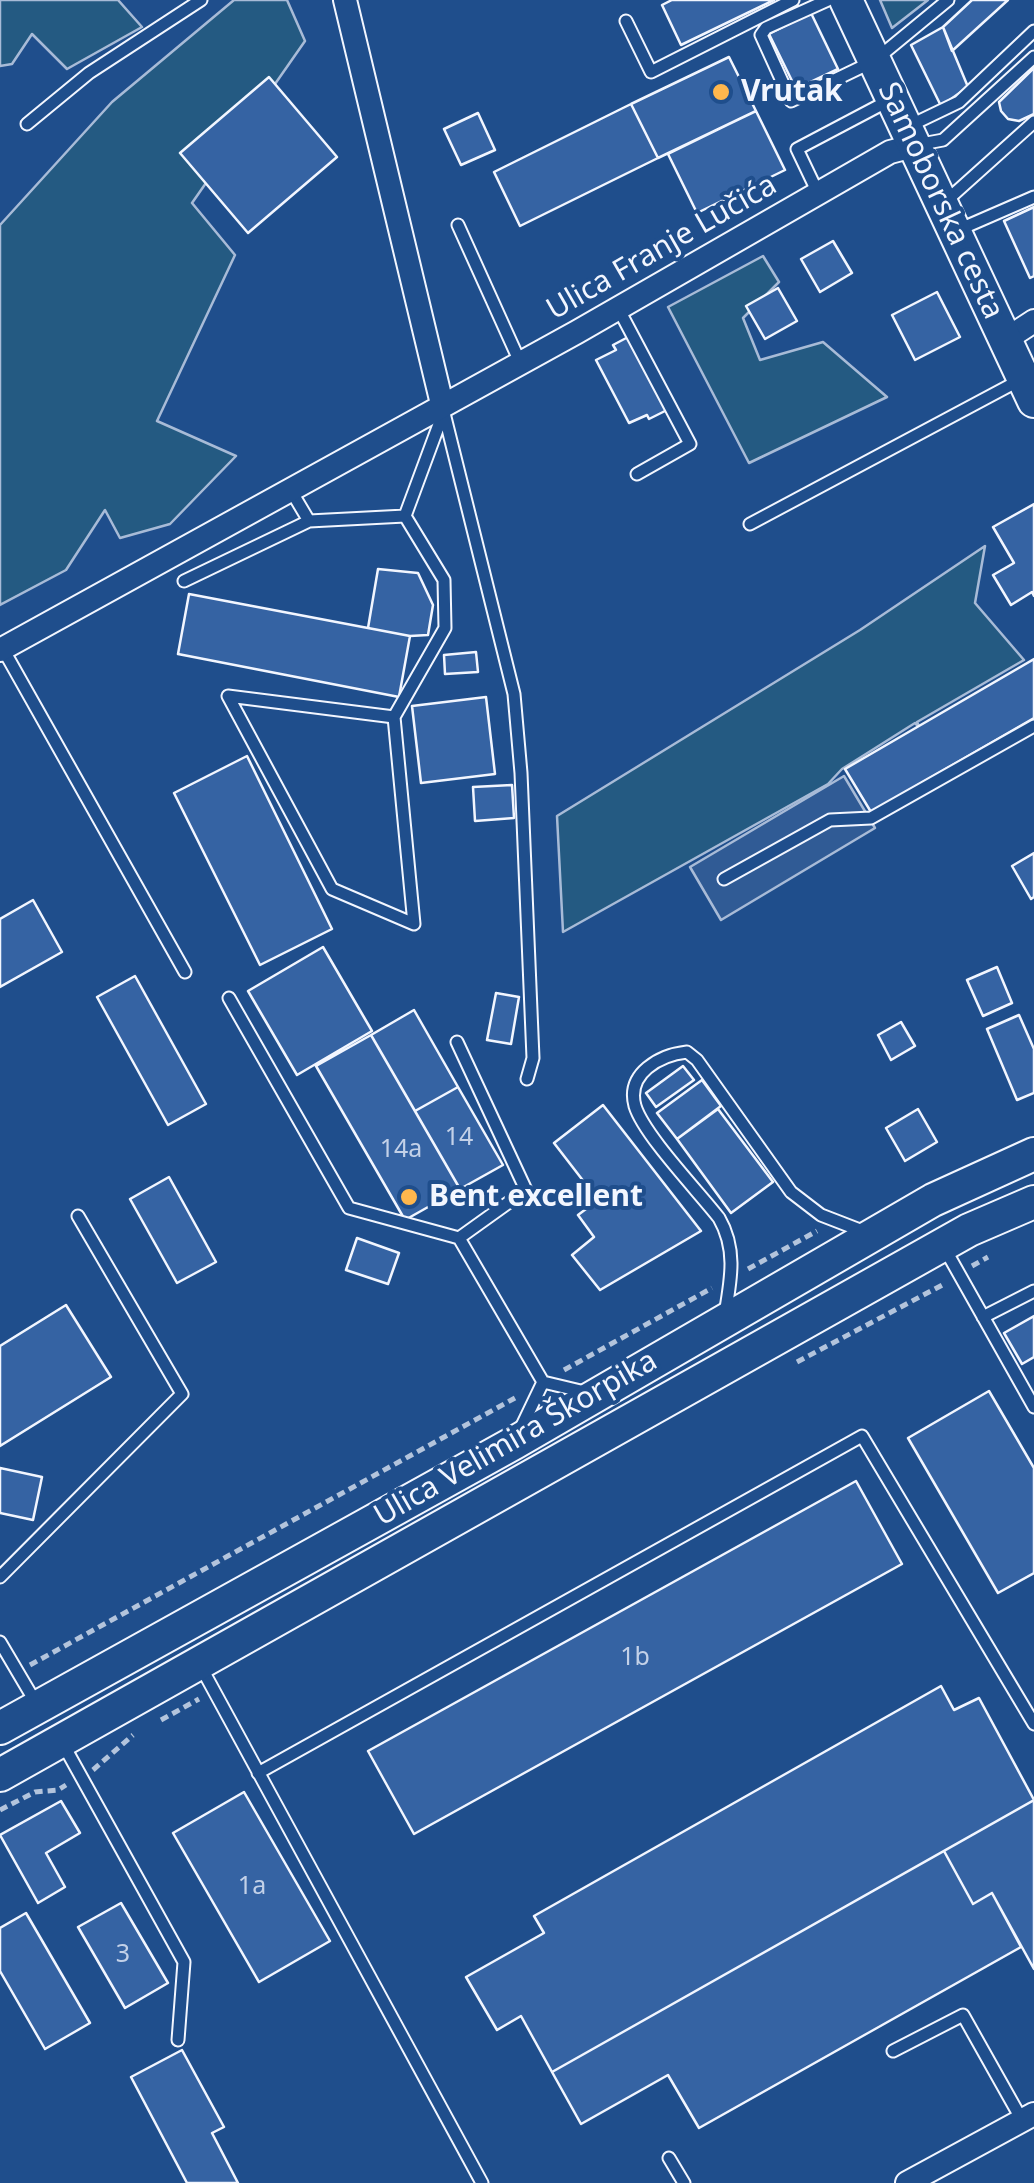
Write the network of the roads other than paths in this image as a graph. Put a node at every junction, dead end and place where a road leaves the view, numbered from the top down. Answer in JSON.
{"nodes":[{"id":1,"x":202,"y":0,"type":"edge"},
{"id":2,"x":344,"y":0,"type":"edge"},
{"id":3,"x":793,"y":0,"type":"edge"},
{"id":4,"x":828,"y":0,"type":"edge"},
{"id":5,"x":846,"y":0,"type":"edge"},
{"id":6,"x":948,"y":0,"type":"edge"},
{"id":7,"x":626,"y":21,"type":"dead end"},
{"id":8,"x":1034,"y":31,"type":"edge"},
{"id":9,"x":1034,"y":57,"type":"edge"},
{"id":10,"x":874,"y":61,"type":"junction"},
{"id":11,"x":1034,"y":122,"type":"edge"},
{"id":12,"x":27,"y":124,"type":"dead end"},
{"id":13,"x":903,"y":124,"type":"junction"},
{"id":14,"x":1034,"y":136,"type":"edge"},
{"id":15,"x":1016,"y":139,"type":"junction"},
{"id":16,"x":818,"y":194,"type":"junction"},
{"id":17,"x":1034,"y":197,"type":"edge"},
{"id":18,"x":948,"y":219,"type":"junction"},
{"id":19,"x":458,"y":225,"type":"dead end"},
{"id":20,"x":618,"y":308,"type":"junction"},
{"id":21,"x":1034,"y":322,"type":"edge"},
{"id":22,"x":1005,"y":340,"type":"junction"},
{"id":23,"x":520,"y":362,"type":"junction"},
{"id":24,"x":1029,"y":390,"type":"edge"},
{"id":25,"x":443,"y":408,"type":"junction"},
{"id":26,"x":638,"y":474,"type":"dead end"},
{"id":27,"x":290,"y":488,"type":"junction"},
{"id":28,"x":405,"y":516,"type":"junction"},
{"id":29,"x":308,"y":521,"type":"junction"},
{"id":30,"x":750,"y":524,"type":"dead end"},
{"id":31,"x":184,"y":581,"type":"dead end"},
{"id":32,"x":2,"y":650,"type":"edge"},
{"id":33,"x":394,"y":717,"type":"junction"},
{"id":34,"x":1034,"y":726,"type":"edge"},
{"id":35,"x":724,"y":878,"type":"dead end"},
{"id":36,"x":184,"y":972,"type":"dead end"},
{"id":37,"x":229,"y":998,"type":"dead end"},
{"id":38,"x":458,"y":1042,"type":"dead end"},
{"id":39,"x":527,"y":1079,"type":"dead end"},
{"id":40,"x":1034,"y":1154,"type":"edge"},
{"id":41,"x":1034,"y":1202,"type":"edge"},
{"id":42,"x":78,"y":1216,"type":"dead end"},
{"id":43,"x":874,"y":1235,"type":"junction"},
{"id":44,"x":458,"y":1238,"type":"junction"},
{"id":45,"x":942,"y":1246,"type":"junction"},
{"id":46,"x":1034,"y":1291,"type":"edge"},
{"id":47,"x":983,"y":1317,"type":"junction"},
{"id":48,"x":724,"y":1321,"type":"junction"},
{"id":49,"x":542,"y":1382,"type":"junction"},
{"id":50,"x":594,"y":1394,"type":"junction"},
{"id":51,"x":1034,"y":1407,"type":"edge"},
{"id":52,"x":514,"y":1442,"type":"junction"},
{"id":53,"x":0,"y":1577,"type":"edge"},
{"id":54,"x":0,"y":1642,"type":"edge"},
{"id":55,"x":198,"y":1664,"type":"junction"},
{"id":56,"x":38,"y":1707,"type":"junction"},
{"id":57,"x":1034,"y":1724,"type":"edge"},
{"id":58,"x":0,"y":1728,"type":"edge"},
{"id":59,"x":61,"y":1741,"type":"junction"},
{"id":60,"x":258,"y":1773,"type":"junction"},
{"id":61,"x":0,"y":1775,"type":"edge"},
{"id":62,"x":178,"y":2040,"type":"dead end"},
{"id":63,"x":893,"y":2052,"type":"dead end"},
{"id":64,"x":1028,"y":2117,"type":"edge"},
{"id":65,"x":669,"y":2158,"type":"dead end"},
{"id":66,"x":482,"y":2183,"type":"edge"},
{"id":67,"x":684,"y":2183,"type":"edge"},
{"id":68,"x":907,"y":2183,"type":"edge"}],
"edges":[{"from":1,"to":12,"type":"lane"},
{"from":2,"to":25,"type":"street"},
{"from":3,"to":7,"type":"lane"},
{"from":4,"to":10,"type":"lane"},
{"from":5,"to":10,"type":"main road","name":"Samoborska cesta"},
{"from":6,"to":10,"type":"lane"},
{"from":8,"to":13,"type":"lane"},
{"from":9,"to":13,"type":"lane"},
{"from":10,"to":13,"type":"main road","name":"Samoborska cesta"},
{"from":11,"to":15,"type":"lane"},
{"from":13,"to":16,"type":"street","name":"Ulica Franje Lučića"},
{"from":13,"to":16,"type":"lane"},
{"from":13,"to":18,"type":"main road","name":"Samoborska cesta"},
{"from":14,"to":15,"type":"lane"},
{"from":15,"to":18,"type":"lane"},
{"from":16,"to":20,"type":"street","name":"Ulica Franje Lučića"},
{"from":17,"to":18,"type":"lane"},
{"from":18,"to":22,"type":"main road","name":"Samoborska cesta"},
{"from":19,"to":23,"type":"lane"},
{"from":20,"to":23,"type":"street","name":"Ulica Franje Lučića"},
{"from":20,"to":26,"type":"lane"},
{"from":21,"to":22,"type":"street"},
{"from":22,"to":24,"type":"main road","name":"Samoborska cesta"},
{"from":23,"to":25,"type":"street","name":"Ulica Franje Lučića"},
{"from":24,"to":30,"type":"lane"},
{"from":25,"to":27,"type":"street","name":"Ulica Franje Lučića"},
{"from":25,"to":28,"type":"lane"},
{"from":25,"to":39,"type":"lane"},
{"from":27,"to":29,"type":"lane"},
{"from":27,"to":32,"type":"street","name":"Ulica Franje Lučića"},
{"from":28,"to":29,"type":"lane"},
{"from":28,"to":33,"type":"lane"},
{"from":29,"to":31,"type":"lane"},
{"from":32,"to":36,"type":"lane"},
{"from":33,"to":33,"type":"lane"},
{"from":34,"to":35,"type":"lane"},
{"from":37,"to":44,"type":"lane"},
{"from":38,"to":44,"type":"lane"},
{"from":40,"to":43,"type":"main road","name":"Ulica Velimira Škorpika"},
{"from":41,"to":45,"type":"main road","name":"Ulica Velimira Škorpika"},
{"from":42,"to":53,"type":"lane"},
{"from":43,"to":48,"type":"main road","name":"Ulica Velimira Škorpika"},
{"from":43,"to":48,"type":"lane"},
{"from":44,"to":49,"type":"lane"},
{"from":45,"to":47,"type":"lane"},
{"from":45,"to":55,"type":"main road","name":"Ulica Velimira Škorpika"},
{"from":46,"to":47,"type":"lane"},
{"from":47,"to":51,"type":"lane"},
{"from":48,"to":50,"type":"main road","name":"Ulica Velimira Škorpika"},
{"from":49,"to":50,"type":"lane"},
{"from":49,"to":52,"type":"lane"},
{"from":50,"to":52,"type":"main road","name":"Ulica Velimira Škorpika"},
{"from":52,"to":56,"type":"main road","name":"Ulica Velimira Škorpika"},
{"from":54,"to":56,"type":"lane"},
{"from":55,"to":59,"type":"main road","name":"Ulica Velimira Škorpika"},
{"from":55,"to":60,"type":"lane"},
{"from":56,"to":58,"type":"main road","name":"Ulica Velimira Škorpika"},
{"from":57,"to":60,"type":"lane"},
{"from":59,"to":61,"type":"main road","name":"Ulica Velimira Škorpika"},
{"from":59,"to":62,"type":"lane"},
{"from":60,"to":66,"type":"lane"},
{"from":63,"to":64,"type":"lane"},
{"from":64,"to":68,"type":"street"},
{"from":65,"to":67,"type":"lane"}]}
